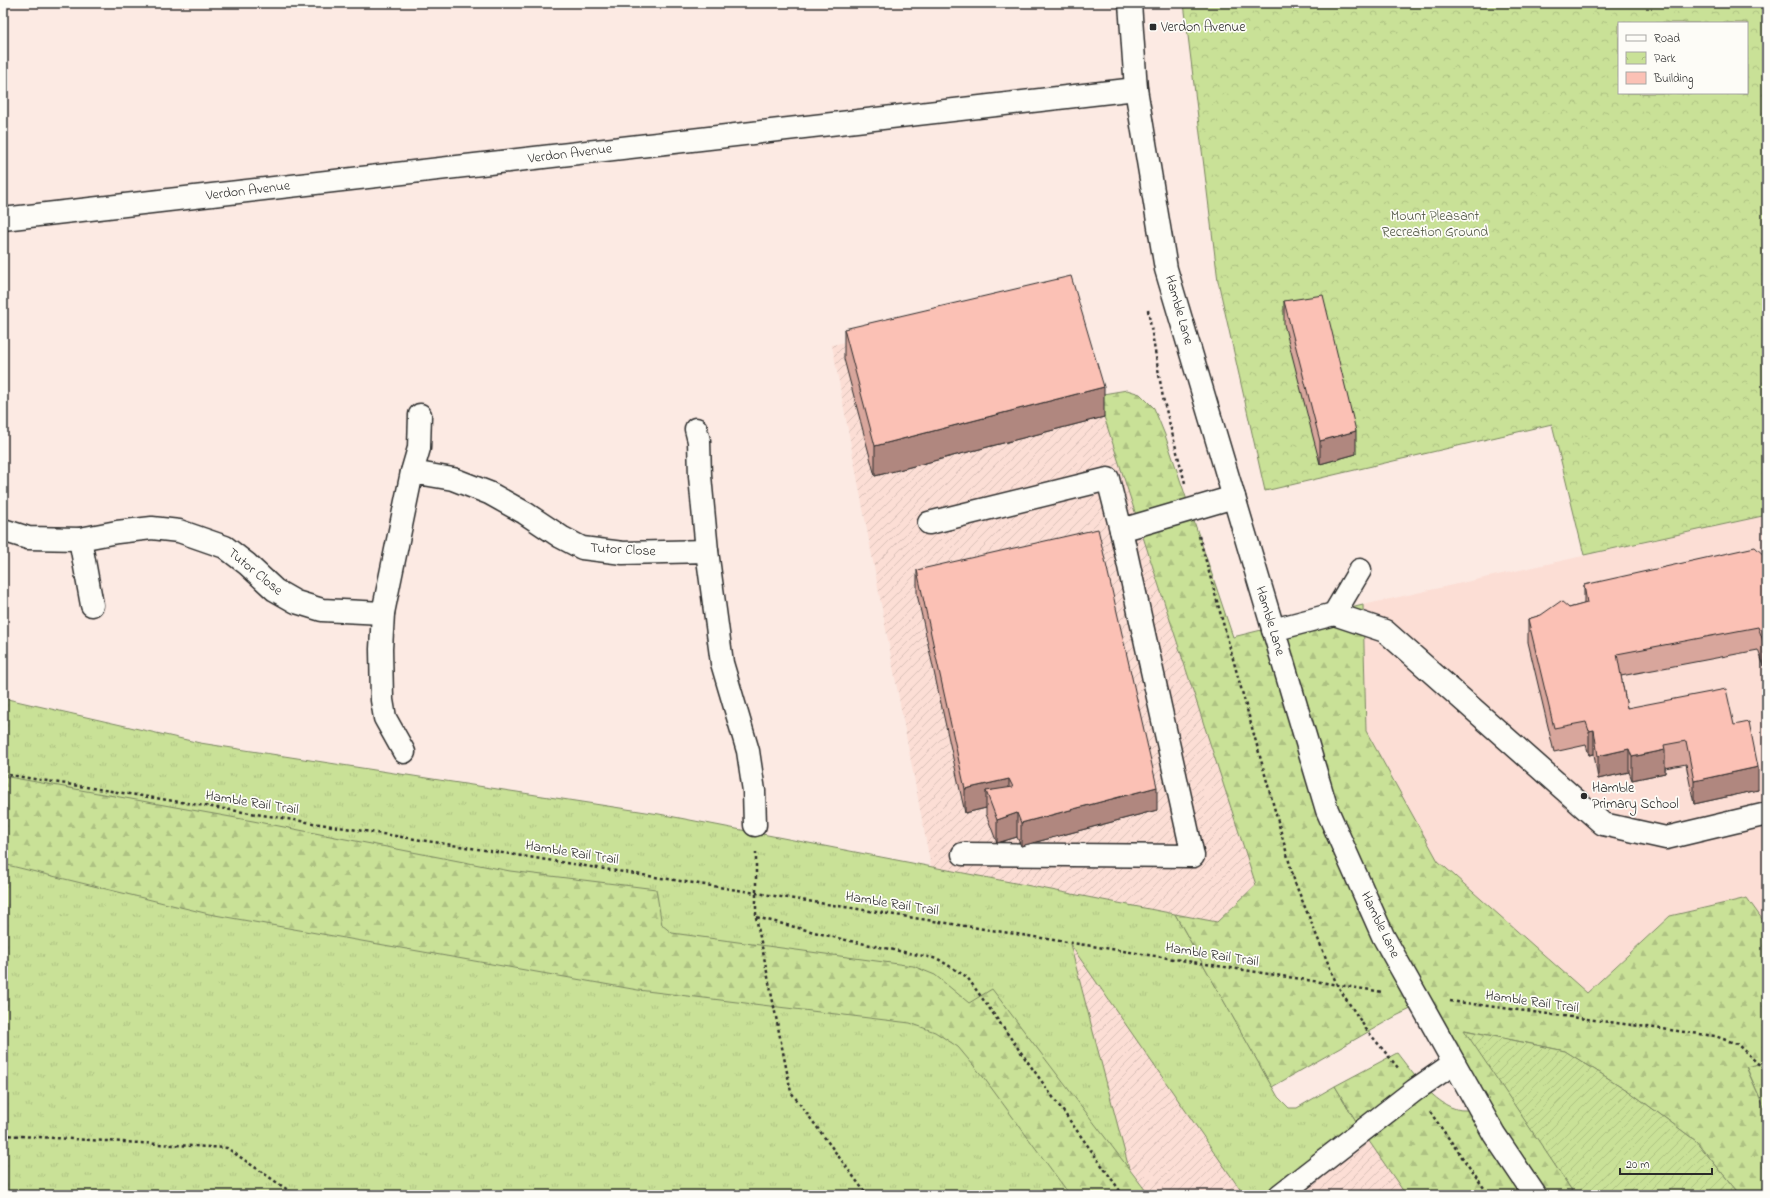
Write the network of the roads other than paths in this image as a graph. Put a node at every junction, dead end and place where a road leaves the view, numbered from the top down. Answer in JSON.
{"nodes":[{"id":1,"x":1130,"y":3,"type":"edge"},
{"id":2,"x":1136,"y":89,"type":"junction"},
{"id":3,"x":3,"y":219,"type":"edge"},
{"id":4,"x":420,"y":415,"type":"dead end"},
{"id":5,"x":696,"y":429,"type":"dead end"},
{"id":6,"x":412,"y":472,"type":"junction"},
{"id":7,"x":1234,"y":497,"type":"junction"},
{"id":8,"x":929,"y":523,"type":"dead end"},
{"id":9,"x":3,"y":530,"type":"edge"},
{"id":10,"x":1121,"y":530,"type":"junction"},
{"id":11,"x":80,"y":539,"type":"junction"},
{"id":12,"x":707,"y":551,"type":"junction"},
{"id":13,"x":1360,"y":570,"type":"dead end"},
{"id":14,"x":92,"y":605,"type":"dead end"},
{"id":15,"x":383,"y":613,"type":"junction"},
{"id":16,"x":1334,"y":614,"type":"junction"},
{"id":17,"x":1273,"y":630,"type":"junction"},
{"id":18,"x":404,"y":752,"type":"dead end"},
{"id":19,"x":1767,"y":814,"type":"edge"},
{"id":20,"x":755,"y":825,"type":"road end"},
{"id":21,"x":963,"y":854,"type":"dead end"},
{"id":22,"x":1454,"y":1063,"type":"junction"},
{"id":23,"x":1280,"y":1195,"type":"edge"},
{"id":24,"x":1535,"y":1195,"type":"edge"}],
"edges":[{"from":1,"to":2,"type":"street","name":"Hamble Lane"},
{"from":2,"to":3,"type":"street","name":"Verdon Avenue"},
{"from":2,"to":7,"type":"street","name":"Hamble Lane"},
{"from":4,"to":6,"type":"street"},
{"from":5,"to":12,"type":"street"},
{"from":6,"to":12,"type":"street","name":"Tutor Close"},
{"from":6,"to":15,"type":"street"},
{"from":7,"to":10,"type":"street"},
{"from":7,"to":17,"type":"street","name":"Hamble Lane"},
{"from":8,"to":10,"type":"street"},
{"from":9,"to":11,"type":"street","name":"Tutor Close"},
{"from":10,"to":21,"type":"street"},
{"from":11,"to":14,"type":"street"},
{"from":11,"to":15,"type":"street","name":"Tutor Close"},
{"from":12,"to":20,"type":"street"},
{"from":13,"to":16,"type":"street"},
{"from":15,"to":18,"type":"street"},
{"from":16,"to":17,"type":"street"},
{"from":16,"to":19,"type":"street"},
{"from":17,"to":22,"type":"street","name":"Hamble Lane"},
{"from":22,"to":23,"type":"street"},
{"from":22,"to":24,"type":"street","name":"Hamble Lane"}]}
